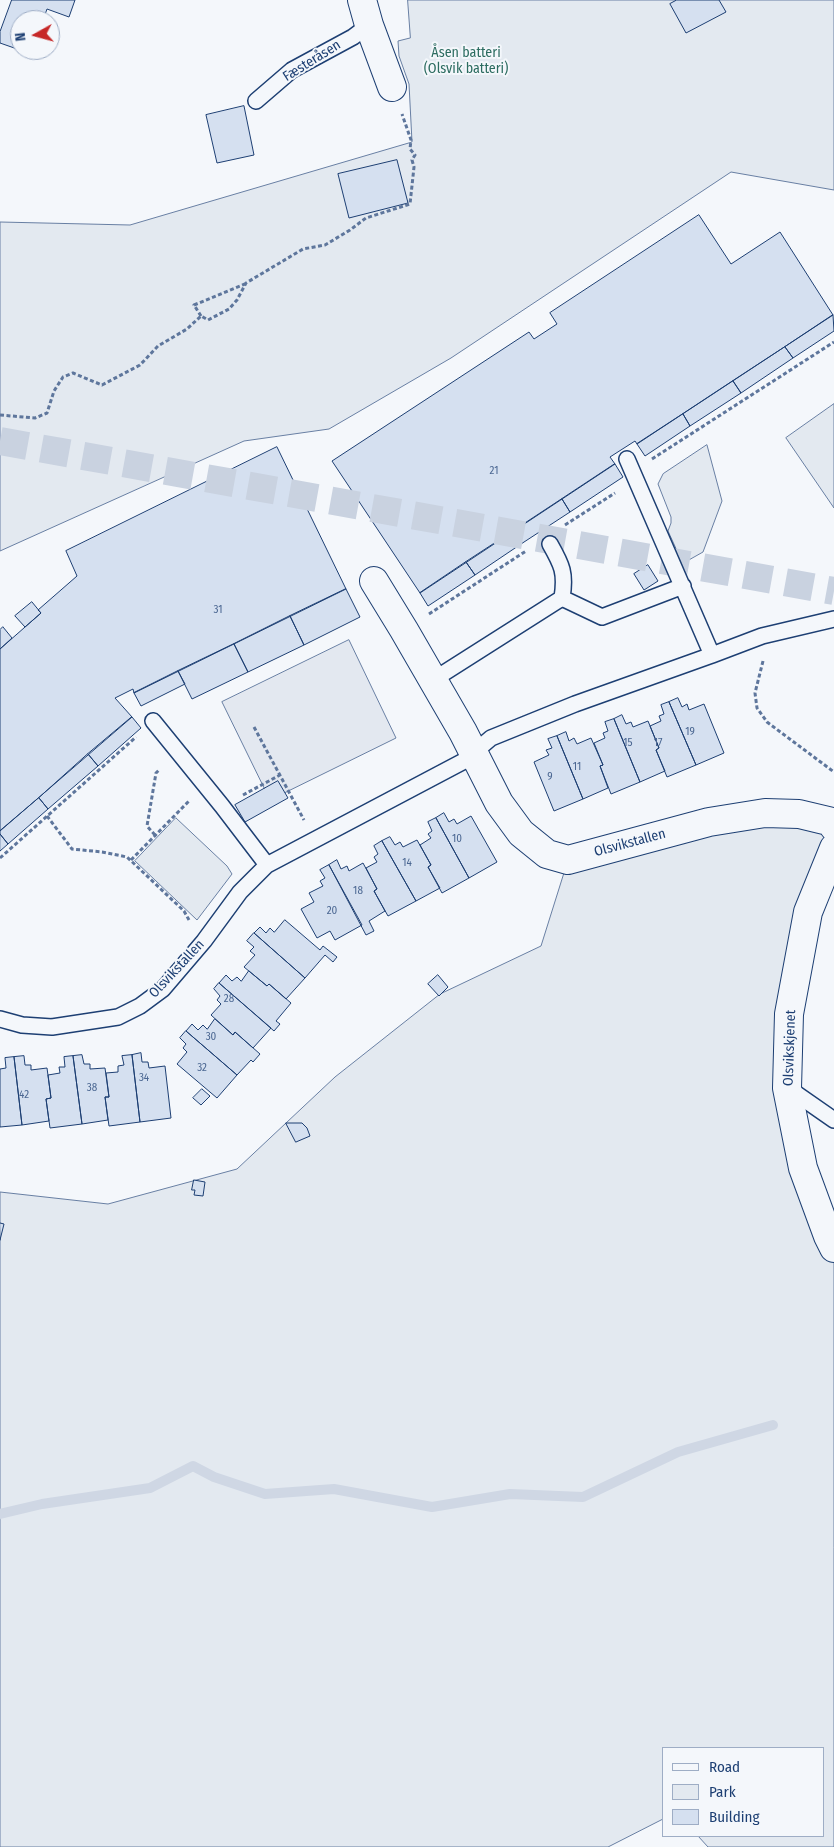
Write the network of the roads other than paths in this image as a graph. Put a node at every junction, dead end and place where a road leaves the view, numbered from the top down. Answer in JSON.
{"nodes":[{"id":1,"x":365,"y":13,"type":"edge"},
{"id":2,"x":392,"y":87,"type":"road end"},
{"id":3,"x":256,"y":101,"type":"dead end"},
{"id":4,"x":632,"y":470,"type":"road end"},
{"id":5,"x":550,"y":544,"type":"dead end"},
{"id":6,"x":374,"y":582,"type":"dead end"},
{"id":7,"x":683,"y":586,"type":"junction"},
{"id":8,"x":562,"y":598,"type":"junction"},
{"id":9,"x":834,"y":619,"type":"edge"},
{"id":10,"x":712,"y":654,"type":"junction"},
{"id":11,"x":433,"y":680,"type":"junction"},
{"id":12,"x":153,"y":721,"type":"road end"},
{"id":13,"x":473,"y":754,"type":"junction"},
{"id":14,"x":834,"y":827,"type":"edge"},
{"id":15,"x":834,"y":848,"type":"edge"},
{"id":16,"x":267,"y":865,"type":"junction"},
{"id":17,"x":0,"y":1019,"type":"edge"},
{"id":18,"x":787,"y":1088,"type":"junction"},
{"id":19,"x":834,"y":1120,"type":"edge"},
{"id":20,"x":834,"y":1248,"type":"edge"}],
"edges":[{"from":1,"to":2,"type":"street","name":"Fæsteråsen"},
{"from":1,"to":3,"type":"lane","name":"Fæsteråsen"},
{"from":4,"to":7,"type":"lane"},
{"from":5,"to":8,"type":"lane"},
{"from":6,"to":11,"type":"street","name":"Olsvikstallen"},
{"from":7,"to":8,"type":"lane"},
{"from":7,"to":10,"type":"lane"},
{"from":8,"to":11,"type":"lane"},
{"from":9,"to":10,"type":"lane","name":"Olsvikstallen"},
{"from":10,"to":13,"type":"lane","name":"Olsvikstallen"},
{"from":11,"to":13,"type":"street","name":"Olsvikstallen"},
{"from":12,"to":16,"type":"lane"},
{"from":13,"to":14,"type":"street","name":"Olsvikstallen"},
{"from":13,"to":16,"type":"lane","name":"Olsvikstallen"},
{"from":15,"to":18,"type":"street","name":"Olsvikskjenet"},
{"from":16,"to":17,"type":"lane","name":"Olsvikstallen"},
{"from":18,"to":19,"type":"lane"},
{"from":18,"to":20,"type":"street","name":"Olsvikskjenet"}]}
